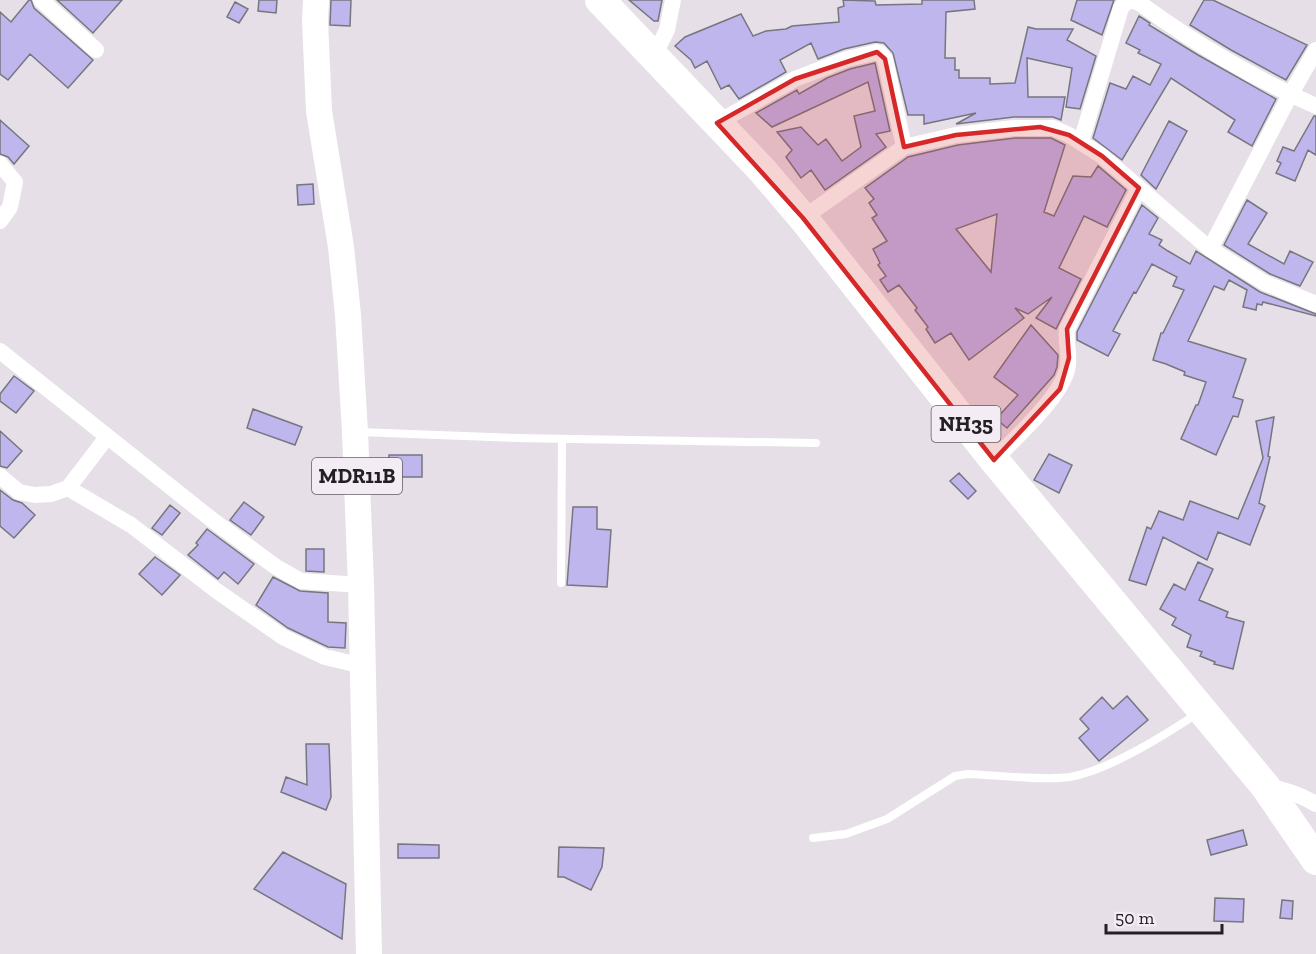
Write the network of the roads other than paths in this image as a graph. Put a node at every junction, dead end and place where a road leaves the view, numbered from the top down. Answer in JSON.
{"nodes":[{"id":1,"x":41,"y":0,"type":"edge"},
{"id":2,"x":316,"y":0,"type":"edge"},
{"id":3,"x":600,"y":0,"type":"edge"},
{"id":4,"x":673,"y":0,"type":"edge"},
{"id":5,"x":96,"y":50,"type":"dead end"},
{"id":6,"x":1316,"y":50,"type":"edge"},
{"id":7,"x":654,"y":56,"type":"junction"},
{"id":8,"x":1290,"y":94,"type":"junction"},
{"id":9,"x":1316,"y":106,"type":"edge"},
{"id":10,"x":717,"y":123,"type":"junction"},
{"id":11,"x":1081,"y":142,"type":"junction"},
{"id":12,"x":904,"y":147,"type":"junction"},
{"id":13,"x":0,"y":164,"type":"edge"},
{"id":14,"x":1139,"y":188,"type":"junction"},
{"id":15,"x":803,"y":218,"type":"junction"},
{"id":16,"x":0,"y":221,"type":"edge"},
{"id":17,"x":1210,"y":249,"type":"junction"},
{"id":18,"x":1316,"y":304,"type":"edge"},
{"id":19,"x":0,"y":351,"type":"edge"},
{"id":20,"x":355,"y":432,"type":"junction"},
{"id":21,"x":107,"y":437,"type":"junction"},
{"id":22,"x":562,"y":439,"type":"junction"},
{"id":23,"x":816,"y":443,"type":"dead end"},
{"id":24,"x":994,"y":460,"type":"junction"},
{"id":25,"x":0,"y":476,"type":"edge"},
{"id":26,"x":68,"y":488,"type":"junction"},
{"id":27,"x":561,"y":583,"type":"dead end"},
{"id":28,"x":361,"y":585,"type":"junction"},
{"id":29,"x":363,"y":666,"type":"junction"},
{"id":30,"x":1203,"y":711,"type":"junction"},
{"id":31,"x":1265,"y":786,"type":"junction"},
{"id":32,"x":1316,"y":804,"type":"edge"},
{"id":33,"x":813,"y":838,"type":"dead end"},
{"id":34,"x":1316,"y":860,"type":"edge"},
{"id":35,"x":369,"y":954,"type":"edge"}],
"edges":[{"from":1,"to":5,"type":"street"},
{"from":2,"to":20,"type":"main road","number":"MDR11B"},
{"from":3,"to":7,"type":"highway","number":"NH35"},
{"from":4,"to":7,"type":"street"},
{"from":6,"to":8,"type":"street"},
{"from":7,"to":10,"type":"highway","number":"NH35"},
{"from":8,"to":9,"type":"street"},
{"from":8,"to":11,"type":"street"},
{"from":8,"to":17,"type":"street"},
{"from":10,"to":12,"type":"street"},
{"from":10,"to":15,"type":"highway","number":"NH35"},
{"from":11,"to":12,"type":"street"},
{"from":11,"to":14,"type":"street"},
{"from":12,"to":15,"type":"street"},
{"from":13,"to":16,"type":"street"},
{"from":14,"to":17,"type":"street"},
{"from":14,"to":24,"type":"street"},
{"from":15,"to":24,"type":"highway","number":"NH35"},
{"from":17,"to":18,"type":"street"},
{"from":19,"to":21,"type":"street"},
{"from":20,"to":22,"type":"lane"},
{"from":20,"to":28,"type":"main road","number":"MDR11B"},
{"from":21,"to":26,"type":"street"},
{"from":21,"to":28,"type":"street"},
{"from":22,"to":23,"type":"lane"},
{"from":22,"to":27,"type":"lane"},
{"from":24,"to":30,"type":"highway","number":"NH35"},
{"from":25,"to":26,"type":"street"},
{"from":26,"to":29,"type":"street"},
{"from":28,"to":29,"type":"main road","number":"MDR11B"},
{"from":29,"to":35,"type":"main road","number":"MDR11B"},
{"from":30,"to":31,"type":"highway","number":"NH35"},
{"from":30,"to":33,"type":"lane"},
{"from":31,"to":32,"type":"street"},
{"from":31,"to":34,"type":"highway","number":"NH35"}]}
